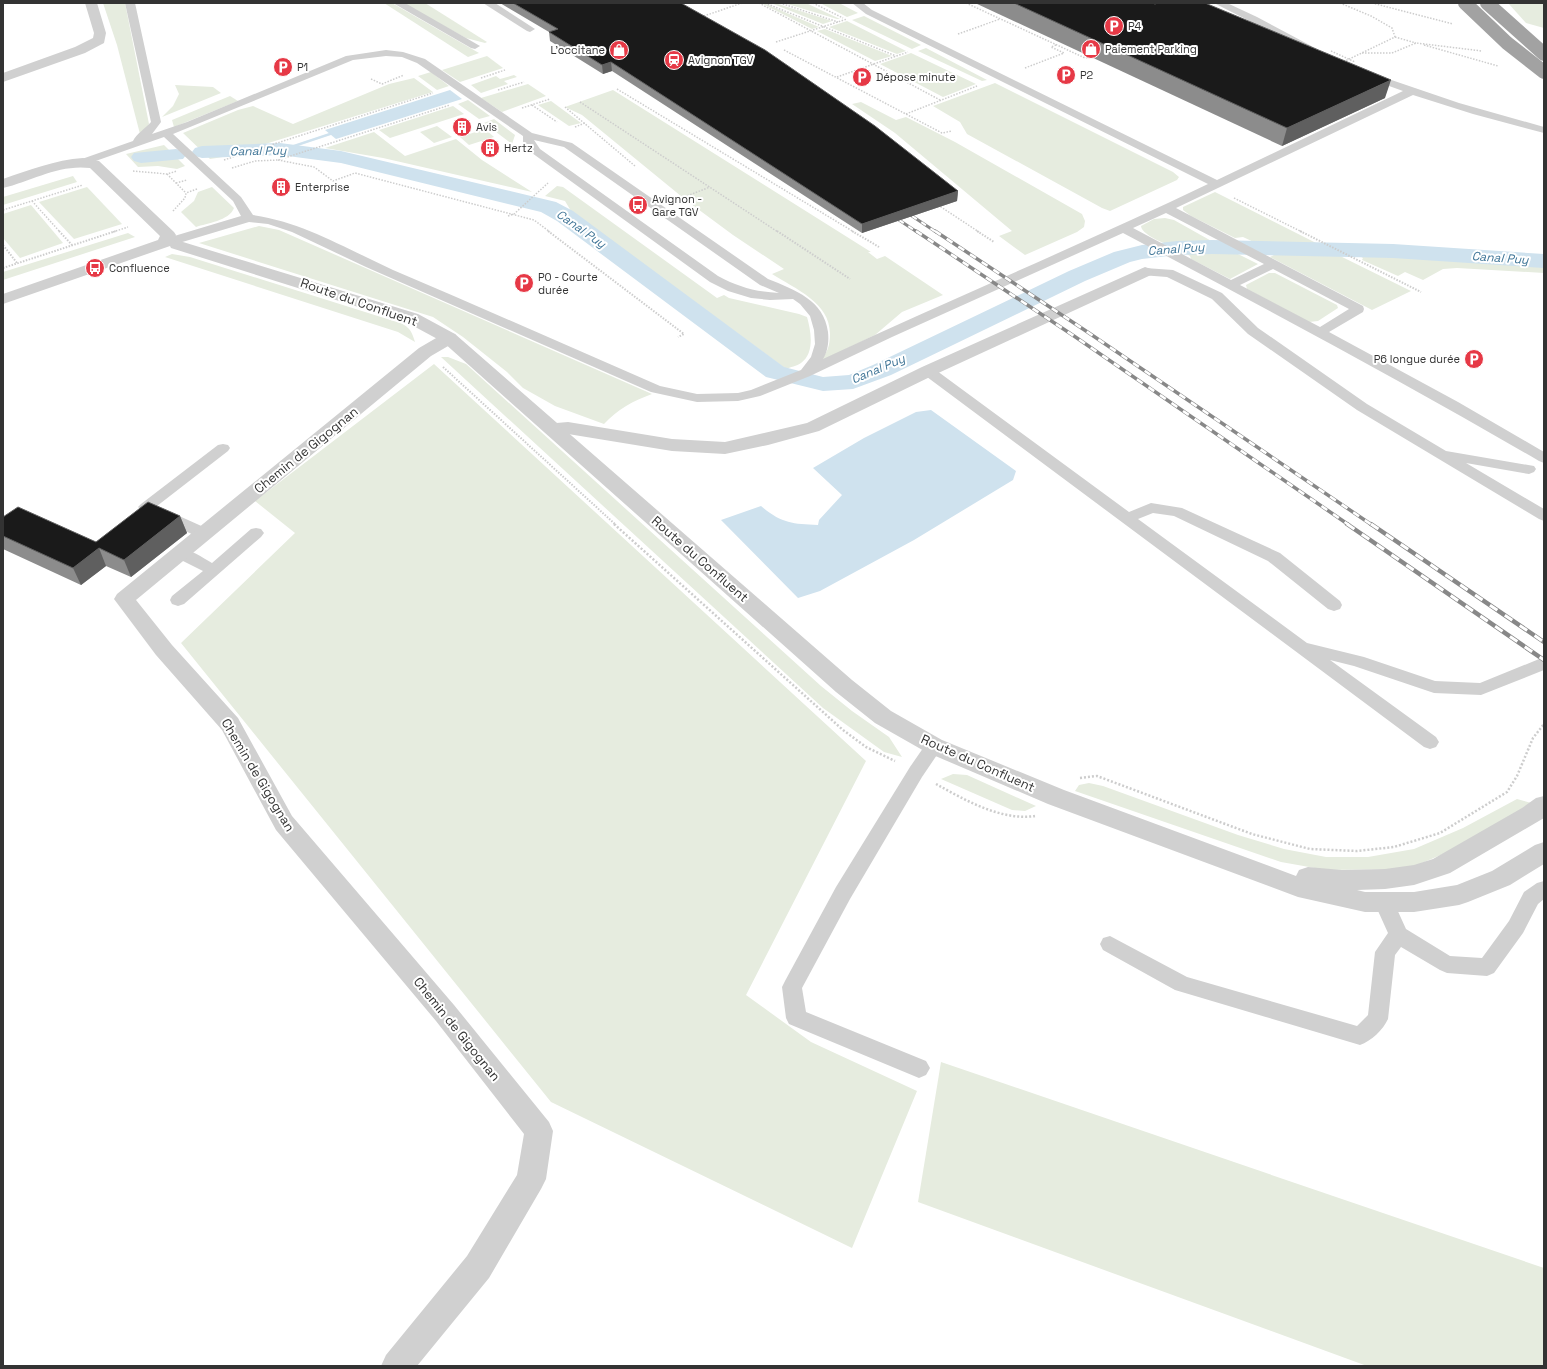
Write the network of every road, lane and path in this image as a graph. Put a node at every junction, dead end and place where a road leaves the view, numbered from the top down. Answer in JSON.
{"nodes":[{"id":1,"x":91,"y":3,"type":"edge"},
{"id":2,"x":130,"y":3,"type":"edge"},
{"id":3,"x":398,"y":3,"type":"edge"},
{"id":4,"x":488,"y":3,"type":"edge"},
{"id":5,"x":742,"y":3,"type":"edge"},
{"id":6,"x":759,"y":3,"type":"edge"},
{"id":7,"x":765,"y":3,"type":"edge"},
{"id":8,"x":780,"y":3,"type":"edge"},
{"id":9,"x":857,"y":3,"type":"edge"},
{"id":10,"x":966,"y":3,"type":"edge"},
{"id":11,"x":1219,"y":3,"type":"edge"},
{"id":12,"x":1340,"y":3,"type":"edge"},
{"id":13,"x":1465,"y":3,"type":"edge"},
{"id":14,"x":1487,"y":3,"type":"edge"},
{"id":15,"x":699,"y":18,"type":"edge"},
{"id":16,"x":824,"y":27,"type":"junction"},
{"id":17,"x":530,"y":29,"type":"dead end"},
{"id":18,"x":811,"y":31,"type":"junction"},
{"id":19,"x":1395,"y":37,"type":"junction"},
{"id":20,"x":776,"y":42,"type":"dead end"},
{"id":21,"x":1416,"y":43,"type":"junction"},
{"id":22,"x":475,"y":46,"type":"dead end"},
{"id":23,"x":784,"y":50,"type":"dead end"},
{"id":24,"x":912,"y":51,"type":"dead end"},
{"id":25,"x":1362,"y":53,"type":"junction"},
{"id":26,"x":1323,"y":54,"type":"edge"},
{"id":27,"x":1544,"y":54,"type":"edge"},
{"id":28,"x":896,"y":56,"type":"junction"},
{"id":29,"x":1090,"y":57,"type":"edge"},
{"id":30,"x":1342,"y":63,"type":"joint"},
{"id":31,"x":873,"y":64,"type":"junction"},
{"id":32,"x":1499,"y":66,"type":"dead end"},
{"id":33,"x":505,"y":70,"type":"dead end"},
{"id":34,"x":1544,"y":72,"type":"edge"},
{"id":35,"x":408,"y":73,"type":"dead end"},
{"id":36,"x":493,"y":74,"type":"dead end"},
{"id":37,"x":837,"y":77,"type":"junction"},
{"id":38,"x":3,"y":78,"type":"edge"},
{"id":39,"x":371,"y":79,"type":"dead end"},
{"id":40,"x":524,"y":82,"type":"dead end"},
{"id":41,"x":510,"y":86,"type":"dead end"},
{"id":42,"x":431,"y":88,"type":"dead end"},
{"id":43,"x":617,"y":89,"type":"dead end"},
{"id":44,"x":964,"y":91,"type":"dead end"},
{"id":45,"x":1412,"y":91,"type":"junction"},
{"id":46,"x":550,"y":99,"type":"dead end"},
{"id":47,"x":940,"y":100,"type":"junction"},
{"id":48,"x":580,"y":102,"type":"dead end"},
{"id":49,"x":536,"y":103,"type":"dead end"},
{"id":50,"x":453,"y":104,"type":"dead end"},
{"id":51,"x":532,"y":105,"type":"dead end"},
{"id":52,"x":565,"y":107,"type":"dead end"},
{"id":53,"x":906,"y":114,"type":"junction"},
{"id":54,"x":585,"y":123,"type":"junction"},
{"id":55,"x":580,"y":125,"type":"dead end"},
{"id":56,"x":563,"y":126,"type":"dead end"},
{"id":57,"x":1544,"y":130,"type":"edge"},
{"id":58,"x":952,"y":131,"type":"dead end"},
{"id":59,"x":166,"y":133,"type":"junction"},
{"id":60,"x":528,"y":135,"type":"junction"},
{"id":61,"x":129,"y":146,"type":"junction"},
{"id":62,"x":223,"y":160,"type":"dead end"},
{"id":63,"x":278,"y":160,"type":"junction"},
{"id":64,"x":83,"y":162,"type":"junction"},
{"id":65,"x":198,"y":164,"type":"junction"},
{"id":66,"x":228,"y":169,"type":"dead end"},
{"id":67,"x":640,"y":170,"type":"dead end"},
{"id":68,"x":127,"y":171,"type":"dead end"},
{"id":69,"x":167,"y":174,"type":"junction"},
{"id":70,"x":90,"y":182,"type":"dead end"},
{"id":71,"x":219,"y":182,"type":"junction"},
{"id":72,"x":3,"y":184,"type":"edge"},
{"id":73,"x":1214,"y":185,"type":"junction"},
{"id":74,"x":710,"y":187,"type":"junction"},
{"id":75,"x":538,"y":192,"type":"dead end"},
{"id":76,"x":186,"y":193,"type":"junction"},
{"id":77,"x":683,"y":197,"type":"dead end"},
{"id":78,"x":32,"y":200,"type":"junction"},
{"id":79,"x":934,"y":203,"type":"edge"},
{"id":80,"x":1166,"y":208,"type":"junction"},
{"id":81,"x":3,"y":210,"type":"edge"},
{"id":82,"x":169,"y":213,"type":"dead end"},
{"id":83,"x":514,"y":214,"type":"junction"},
{"id":84,"x":508,"y":216,"type":"dead end"},
{"id":85,"x":248,"y":218,"type":"junction"},
{"id":86,"x":130,"y":226,"type":"dead end"},
{"id":87,"x":1123,"y":228,"type":"junction"},
{"id":88,"x":994,"y":242,"type":"dead end"},
{"id":89,"x":171,"y":244,"type":"junction"},
{"id":90,"x":3,"y":245,"type":"edge"},
{"id":91,"x":72,"y":245,"type":"junction"},
{"id":92,"x":879,"y":247,"type":"dead end"},
{"id":93,"x":17,"y":263,"type":"junction"},
{"id":94,"x":1272,"y":265,"type":"junction"},
{"id":95,"x":3,"y":268,"type":"edge"},
{"id":96,"x":1145,"y":272,"type":"joint"},
{"id":97,"x":850,"y":278,"type":"dead end"},
{"id":98,"x":1230,"y":285,"type":"junction"},
{"id":99,"x":1421,"y":292,"type":"dead end"},
{"id":100,"x":795,"y":296,"type":"junction"},
{"id":101,"x":3,"y":299,"type":"edge"},
{"id":102,"x":1320,"y":332,"type":"junction"},
{"id":103,"x":678,"y":337,"type":"dead end"},
{"id":104,"x":449,"y":338,"type":"junction"},
{"id":105,"x":441,"y":364,"type":"dead end"},
{"id":106,"x":928,"y":371,"type":"junction"},
{"id":107,"x":805,"y":373,"type":"junction"},
{"id":108,"x":551,"y":428,"type":"junction"},
{"id":109,"x":223,"y":448,"type":"dead end"},
{"id":110,"x":1438,"y":453,"type":"junction"},
{"id":111,"x":1544,"y":458,"type":"edge"},
{"id":112,"x":1529,"y":469,"type":"dead end"},
{"id":113,"x":1544,"y":516,"type":"edge"},
{"id":114,"x":1127,"y":518,"type":"junction"},
{"id":115,"x":203,"y":533,"type":"junction"},
{"id":116,"x":256,"y":533,"type":"dead end"},
{"id":117,"x":180,"y":553,"type":"junction"},
{"id":118,"x":214,"y":570,"type":"junction"},
{"id":119,"x":178,"y":600,"type":"dead end"},
{"id":120,"x":1334,"y":605,"type":"dead end"},
{"id":121,"x":1300,"y":646,"type":"junction"},
{"id":122,"x":1544,"y":663,"type":"edge"},
{"id":123,"x":1544,"y":724,"type":"edge"},
{"id":124,"x":1430,"y":742,"type":"dead end"},
{"id":125,"x":934,"y":746,"type":"junction"},
{"id":126,"x":898,"y":762,"type":"dead end"},
{"id":127,"x":1075,"y":780,"type":"dead end"},
{"id":128,"x":932,"y":781,"type":"dead end"},
{"id":129,"x":1544,"y":805,"type":"edge"},
{"id":130,"x":1039,"y":813,"type":"dead end"},
{"id":131,"x":1544,"y":852,"type":"edge"},
{"id":132,"x":1246,"y":867,"type":"junction"},
{"id":133,"x":1544,"y":889,"type":"edge"},
{"id":134,"x":1384,"y":902,"type":"junction"},
{"id":135,"x":1399,"y":935,"type":"junction"},
{"id":136,"x":1110,"y":944,"type":"dead end"},
{"id":137,"x":919,"y":1068,"type":"dead end"},
{"id":138,"x":397,"y":1366,"type":"edge"}],
"edges":[{"from":1,"to":38,"type":"street"},
{"from":2,"to":61,"type":"lane"},
{"from":3,"to":22,"type":"lane"},
{"from":4,"to":17,"type":"lane"},
{"from":5,"to":15,"type":"path"},
{"from":6,"to":18,"type":"path"},
{"from":7,"to":16,"type":"path"},
{"from":8,"to":16,"type":"path"},
{"from":9,"to":73,"type":"lane"},
{"from":10,"to":29,"type":"path"},
{"from":11,"to":26,"type":"lane"},
{"from":12,"to":19,"type":"path"},
{"from":13,"to":34,"type":"highway","bridge":true},
{"from":14,"to":27,"type":"highway","bridge":true},
{"from":16,"to":18,"type":"path"},
{"from":16,"to":28,"type":"path"},
{"from":18,"to":20,"type":"path"},
{"from":18,"to":31,"type":"path"},
{"from":19,"to":21,"type":"path"},
{"from":19,"to":25,"type":"path"},
{"from":21,"to":25,"type":"path"},
{"from":21,"to":32,"type":"path"},
{"from":23,"to":37,"type":"path"},
{"from":24,"to":28,"type":"path"},
{"from":25,"to":30,"type":"path"},
{"from":28,"to":31,"type":"path"},
{"from":30,"to":45,"type":"lane"},
{"from":31,"to":37,"type":"path"},
{"from":31,"to":47,"type":"path"},
{"from":33,"to":36,"type":"path"},
{"from":35,"to":39,"type":"path"},
{"from":37,"to":53,"type":"path"},
{"from":40,"to":41,"type":"path"},
{"from":42,"to":62,"type":"path"},
{"from":43,"to":92,"type":"path"},
{"from":44,"to":47,"type":"path"},
{"from":45,"to":57,"type":"lane"},
{"from":45,"to":73,"type":"lane"},
{"from":46,"to":49,"type":"path"},
{"from":47,"to":53,"type":"path"},
{"from":48,"to":74,"type":"path"},
{"from":50,"to":63,"type":"path"},
{"from":51,"to":56,"type":"path"},
{"from":52,"to":54,"type":"path"},
{"from":53,"to":58,"type":"path"},
{"from":54,"to":55,"type":"path"},
{"from":54,"to":67,"type":"path"},
{"from":59,"to":60,"type":"lane"},
{"from":59,"to":61,"type":"lane"},
{"from":59,"to":65,"type":"lane"},
{"from":60,"to":100,"type":"lane"},
{"from":60,"to":100,"type":"lane"},
{"from":61,"to":64,"type":"lane"},
{"from":63,"to":66,"type":"path"},
{"from":63,"to":83,"type":"path"},
{"from":64,"to":72,"type":"street"},
{"from":64,"to":89,"type":"street"},
{"from":65,"to":69,"type":"path"},
{"from":65,"to":71,"type":"lane"},
{"from":68,"to":69,"type":"path"},
{"from":69,"to":76,"type":"path"},
{"from":70,"to":78,"type":"path"},
{"from":71,"to":76,"type":"path"},
{"from":71,"to":85,"type":"lane"},
{"from":73,"to":80,"type":"lane"},
{"from":73,"to":99,"type":"path"},
{"from":74,"to":77,"type":"path"},
{"from":74,"to":97,"type":"path"},
{"from":75,"to":83,"type":"path"},
{"from":76,"to":82,"type":"path"},
{"from":78,"to":81,"type":"path"},
{"from":78,"to":91,"type":"path"},
{"from":79,"to":88,"type":"path"},
{"from":80,"to":87,"type":"lane"},
{"from":80,"to":94,"type":"lane"},
{"from":83,"to":84,"type":"path"},
{"from":83,"to":103,"type":"path"},
{"from":85,"to":89,"type":"lane"},
{"from":85,"to":107,"type":"lane"},
{"from":86,"to":91,"type":"path"},
{"from":87,"to":98,"type":"lane"},
{"from":87,"to":107,"type":"lane"},
{"from":89,"to":101,"type":"street"},
{"from":89,"to":104,"type":"street","name":"Route du Confluent"},
{"from":90,"to":93,"type":"path"},
{"from":91,"to":93,"type":"path"},
{"from":93,"to":95,"type":"path"},
{"from":94,"to":98,"type":"lane"},
{"from":94,"to":102,"type":"lane"},
{"from":96,"to":106,"type":"street"},
{"from":96,"to":110,"type":"lane"},
{"from":98,"to":102,"type":"lane"},
{"from":100,"to":107,"type":"lane"},
{"from":102,"to":111,"type":"lane"},
{"from":104,"to":108,"type":"street","name":"Route du Confluent"},
{"from":104,"to":115,"type":"street","name":"Chemin de Gigognan"},
{"from":105,"to":126,"type":"path"},
{"from":106,"to":108,"type":"street"},
{"from":106,"to":114,"type":"lane"},
{"from":108,"to":125,"type":"street","name":"Route du Confluent"},
{"from":109,"to":115,"type":"lane"},
{"from":110,"to":112,"type":"lane"},
{"from":110,"to":113,"type":"lane"},
{"from":114,"to":120,"type":"lane"},
{"from":114,"to":121,"type":"lane"},
{"from":115,"to":117,"type":"street","name":"Chemin de Gigognan"},
{"from":116,"to":118,"type":"lane"},
{"from":117,"to":118,"type":"lane"},
{"from":117,"to":138,"type":"street","name":"Chemin de Gigognan"},
{"from":118,"to":119,"type":"lane"},
{"from":121,"to":122,"type":"lane"},
{"from":121,"to":124,"type":"lane"},
{"from":123,"to":127,"type":"path"},
{"from":125,"to":132,"type":"street","name":"Route du Confluent"},
{"from":125,"to":137,"type":"lane"},
{"from":128,"to":130,"type":"path"},
{"from":129,"to":132,"type":"street"},
{"from":131,"to":134,"type":"street"},
{"from":132,"to":134,"type":"street"},
{"from":133,"to":135,"type":"lane"},
{"from":134,"to":135,"type":"lane"},
{"from":135,"to":136,"type":"lane"}]}
